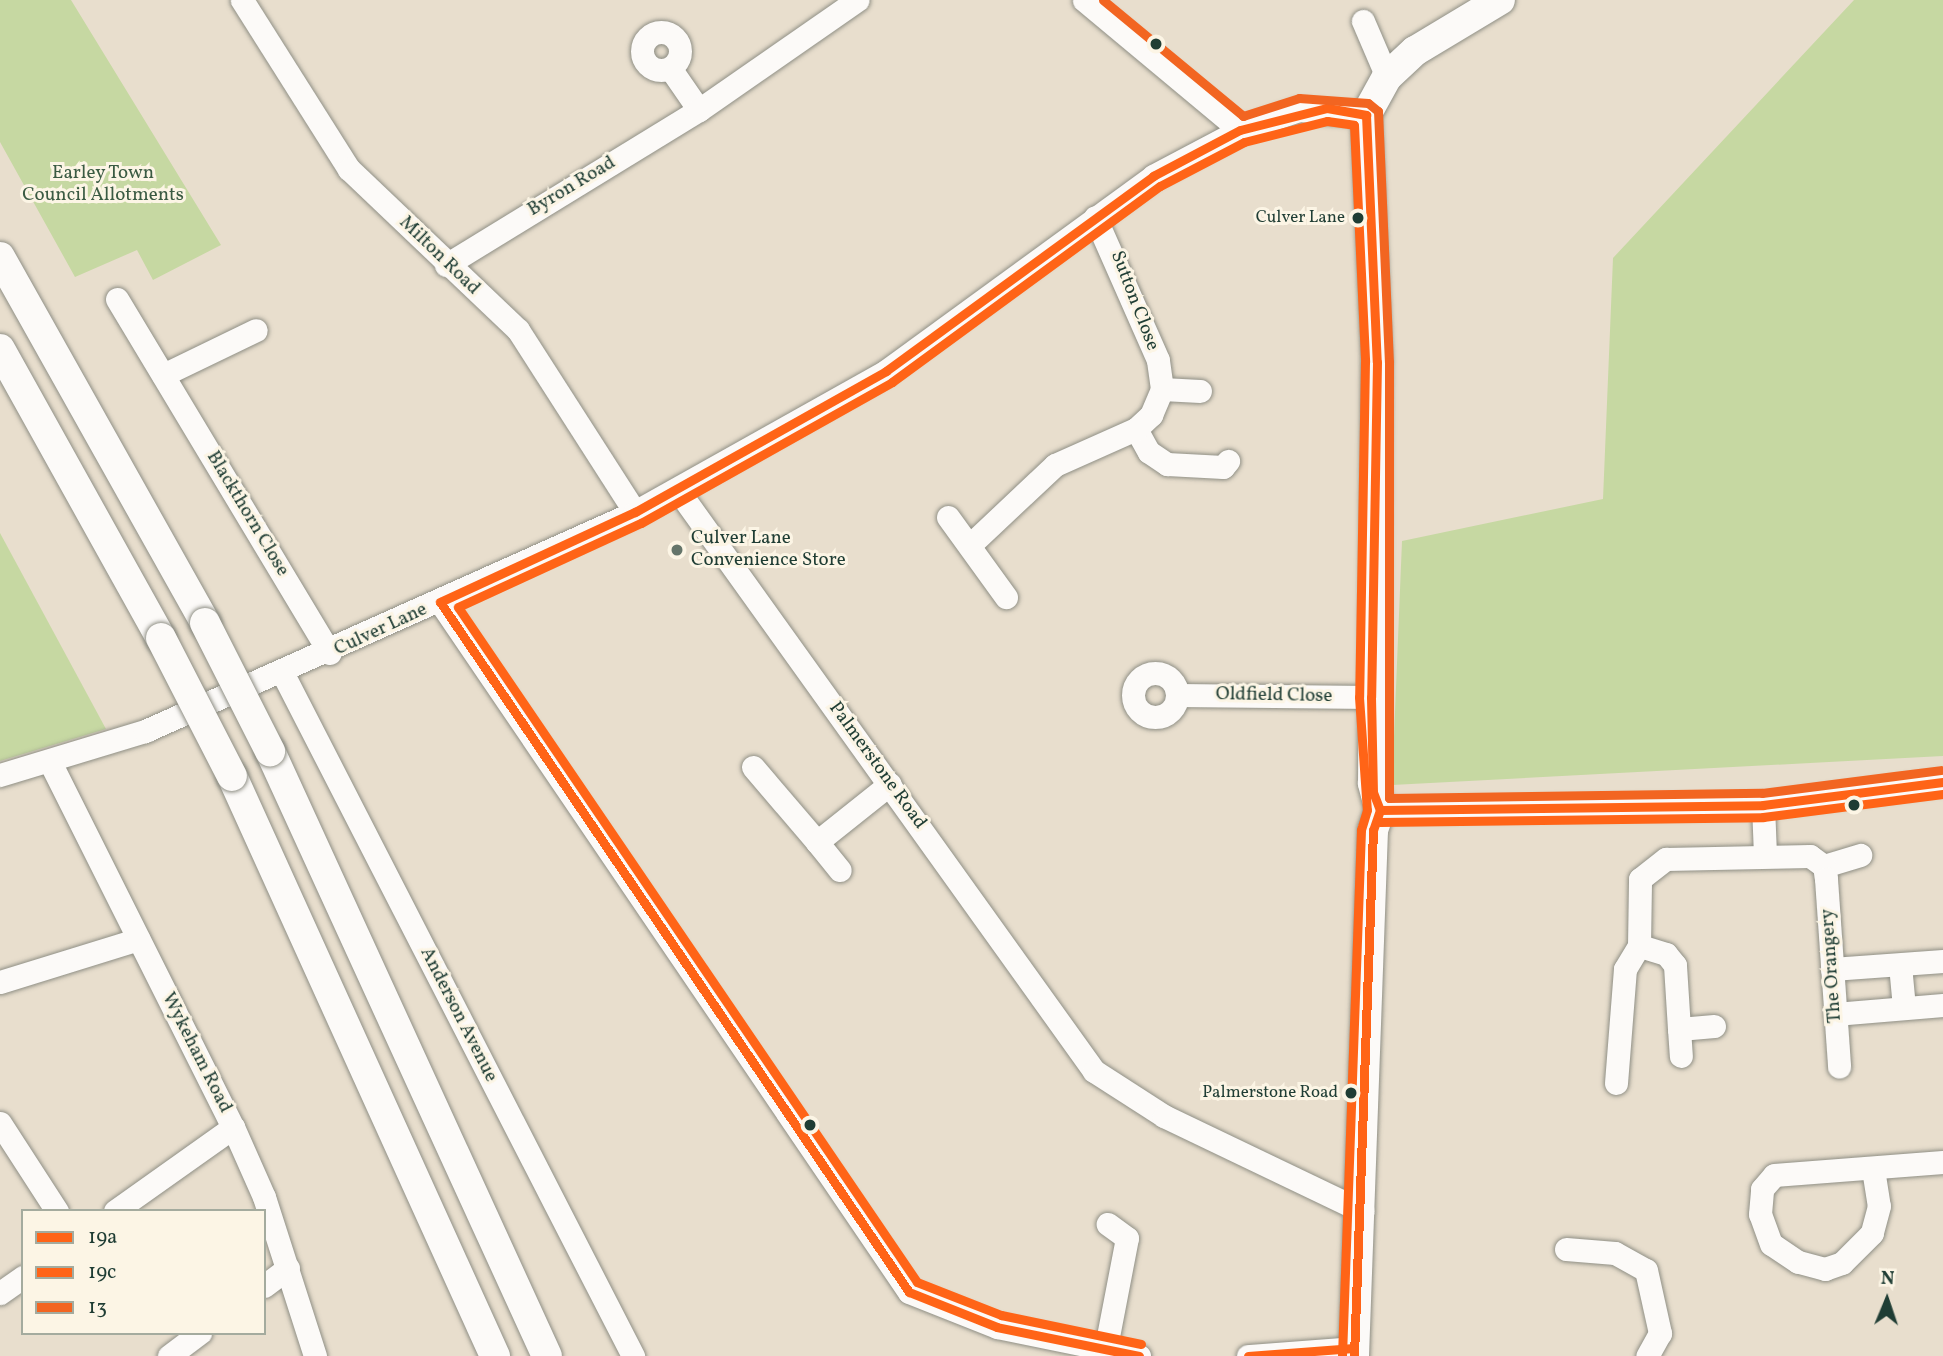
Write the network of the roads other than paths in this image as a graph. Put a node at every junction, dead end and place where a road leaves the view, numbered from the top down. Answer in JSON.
{"nodes":[{"id":1,"x":242,"y":0,"type":"edge"},
{"id":2,"x":857,"y":0,"type":"edge"},
{"id":3,"x":1084,"y":0,"type":"edge"},
{"id":4,"x":1500,"y":0,"type":"edge"},
{"id":5,"x":1363,"y":21,"type":"dead end"},
{"id":6,"x":670,"y":68,"type":"dead end"},
{"id":7,"x":1387,"y":77,"type":"junction"},
{"id":8,"x":699,"y":110,"type":"junction"},
{"id":9,"x":1366,"y":115,"type":"junction"},
{"id":10,"x":1240,"y":130,"type":"junction"},
{"id":11,"x":1095,"y":217,"type":"junction"},
{"id":12,"x":0,"y":257,"type":"edge"},
{"id":13,"x":446,"y":265,"type":"junction"},
{"id":14,"x":117,"y":299,"type":"dead end"},
{"id":15,"x":256,"y":330,"type":"dead end"},
{"id":16,"x":0,"y":349,"type":"edge"},
{"id":17,"x":163,"y":375,"type":"junction"},
{"id":18,"x":1162,"y":389,"type":"junction"},
{"id":19,"x":1200,"y":391,"type":"dead end"},
{"id":20,"x":1136,"y":429,"type":"junction"},
{"id":21,"x":1228,"y":461,"type":"dead end"},
{"id":22,"x":677,"y":489,"type":"junction"},
{"id":23,"x":635,"y":512,"type":"junction"},
{"id":24,"x":948,"y":517,"type":"dead end"},
{"id":25,"x":970,"y":545,"type":"junction"},
{"id":26,"x":1006,"y":597,"type":"dead end"},
{"id":27,"x":440,"y":602,"type":"junction"},
{"id":28,"x":330,"y":653,"type":"junction"},
{"id":29,"x":283,"y":674,"type":"junction"},
{"id":30,"x":1177,"y":695,"type":"dead end"},
{"id":31,"x":1371,"y":697,"type":"junction"},
{"id":32,"x":43,"y":764,"type":"junction"},
{"id":33,"x":753,"y":767,"type":"dead end"},
{"id":34,"x":0,"y":775,"type":"edge"},
{"id":35,"x":1943,"y":782,"type":"edge"},
{"id":36,"x":890,"y":784,"type":"junction"},
{"id":37,"x":1763,"y":805,"type":"junction"},
{"id":38,"x":1380,"y":810,"type":"junction"},
{"id":39,"x":817,"y":842,"type":"junction"},
{"id":40,"x":1765,"y":854,"type":"junction"},
{"id":41,"x":1860,"y":855,"type":"dead end"},
{"id":42,"x":1824,"y":866,"type":"junction"},
{"id":43,"x":840,"y":870,"type":"dead end"},
{"id":44,"x":139,"y":939,"type":"junction"},
{"id":45,"x":1639,"y":946,"type":"junction"},
{"id":46,"x":1943,"y":961,"type":"edge"},
{"id":47,"x":1900,"y":965,"type":"junction"},
{"id":48,"x":1832,"y":969,"type":"junction"},
{"id":49,"x":0,"y":982,"type":"edge"},
{"id":50,"x":1943,"y":1005,"type":"edge"},
{"id":51,"x":1904,"y":1007,"type":"junction"},
{"id":52,"x":1835,"y":1014,"type":"junction"},
{"id":53,"x":1714,"y":1026,"type":"dead end"},
{"id":54,"x":1679,"y":1029,"type":"junction"},
{"id":55,"x":1681,"y":1056,"type":"dead end"},
{"id":56,"x":1839,"y":1067,"type":"dead end"},
{"id":57,"x":1616,"y":1083,"type":"dead end"},
{"id":58,"x":0,"y":1123,"type":"edge"},
{"id":59,"x":233,"y":1127,"type":"junction"},
{"id":60,"x":1943,"y":1162,"type":"edge"},
{"id":61,"x":1873,"y":1169,"type":"junction"},
{"id":62,"x":56,"y":1209,"type":"edge"},
{"id":63,"x":118,"y":1209,"type":"edge"},
{"id":64,"x":265,"y":1209,"type":"edge"},
{"id":65,"x":1362,"y":1211,"type":"junction"},
{"id":66,"x":266,"y":1212,"type":"edge"},
{"id":67,"x":1108,"y":1224,"type":"dead end"},
{"id":68,"x":1579,"y":1242,"type":"dead end"},
{"id":69,"x":288,"y":1268,"type":"junction"},
{"id":70,"x":21,"y":1278,"type":"edge"},
{"id":71,"x":266,"y":1284,"type":"edge"},
{"id":72,"x":0,"y":1293,"type":"edge"},
{"id":73,"x":197,"y":1335,"type":"edge"},
{"id":74,"x":1105,"y":1352,"type":"junction"},
{"id":75,"x":1354,"y":1352,"type":"edge"},
{"id":76,"x":169,"y":1356,"type":"edge"},
{"id":77,"x":315,"y":1356,"type":"edge"},
{"id":78,"x":495,"y":1356,"type":"edge"},
{"id":79,"x":547,"y":1356,"type":"edge"},
{"id":80,"x":633,"y":1356,"type":"edge"},
{"id":81,"x":1139,"y":1356,"type":"edge"},
{"id":82,"x":1248,"y":1356,"type":"edge"},
{"id":83,"x":1647,"y":1356,"type":"edge"}],
"edges":[{"from":1,"to":13,"type":"street","name":"Milton Road"},
{"from":2,"to":8,"type":"street","name":"Byron Road"},
{"from":3,"to":10,"type":"street"},
{"from":4,"to":7,"type":"main road"},
{"from":5,"to":7,"type":"street"},
{"from":6,"to":8,"type":"street"},
{"from":7,"to":9,"type":"main road"},
{"from":8,"to":13,"type":"street","name":"Byron Road"},
{"from":9,"to":10,"type":"street","name":"Culver Lane"},
{"from":9,"to":31,"type":"main road"},
{"from":10,"to":11,"type":"street","name":"Culver Lane"},
{"from":11,"to":18,"type":"street","name":"Sutton Close"},
{"from":11,"to":22,"type":"street","name":"Culver Lane"},
{"from":12,"to":79,"type":"main road","bridge":true},
{"from":13,"to":23,"type":"street","name":"Milton Road"},
{"from":14,"to":17,"type":"street","name":"Blackthorn Close"},
{"from":15,"to":17,"type":"street"},
{"from":16,"to":78,"type":"main road","bridge":true},
{"from":17,"to":28,"type":"street","name":"Blackthorn Close"},
{"from":18,"to":19,"type":"street"},
{"from":18,"to":20,"type":"street"},
{"from":20,"to":21,"type":"street"},
{"from":20,"to":25,"type":"street"},
{"from":22,"to":23,"type":"street","name":"Culver Lane"},
{"from":22,"to":36,"type":"street","name":"Palmerstone Road"},
{"from":23,"to":27,"type":"street","name":"Culver Lane"},
{"from":24,"to":25,"type":"street"},
{"from":25,"to":26,"type":"street"},
{"from":27,"to":28,"type":"street","name":"Culver Lane"},
{"from":27,"to":74,"type":"street"},
{"from":28,"to":29,"type":"street","name":"Culver Lane"},
{"from":29,"to":32,"type":"street","name":"Culver Lane"},
{"from":29,"to":80,"type":"street","name":"Anderson Avenue"},
{"from":30,"to":31,"type":"street","name":"Oldfield Close"},
{"from":31,"to":38,"type":"main road"},
{"from":32,"to":34,"type":"street","name":"Culver Lane"},
{"from":32,"to":44,"type":"street","name":"Wykeham Road"},
{"from":33,"to":39,"type":"street"},
{"from":35,"to":37,"type":"street"},
{"from":36,"to":39,"type":"street"},
{"from":36,"to":65,"type":"street","name":"Palmerstone Road"},
{"from":37,"to":38,"type":"street"},
{"from":37,"to":40,"type":"street"},
{"from":38,"to":65,"type":"main road"},
{"from":39,"to":43,"type":"street"},
{"from":40,"to":42,"type":"street"},
{"from":40,"to":45,"type":"street"},
{"from":41,"to":42,"type":"street"},
{"from":42,"to":48,"type":"street","name":"The Orangery"},
{"from":44,"to":49,"type":"street"},
{"from":44,"to":59,"type":"street","name":"Wykeham Road"},
{"from":45,"to":54,"type":"street"},
{"from":45,"to":57,"type":"street"},
{"from":46,"to":47,"type":"street"},
{"from":47,"to":48,"type":"street"},
{"from":47,"to":51,"type":"street"},
{"from":48,"to":52,"type":"street","name":"The Orangery"},
{"from":50,"to":51,"type":"street"},
{"from":51,"to":52,"type":"street"},
{"from":52,"to":56,"type":"street","name":"The Orangery"},
{"from":53,"to":54,"type":"street"},
{"from":54,"to":55,"type":"street"},
{"from":58,"to":62,"type":"street"},
{"from":59,"to":63,"type":"street"},
{"from":59,"to":64,"type":"street","name":"Wykeham Road"},
{"from":60,"to":61,"type":"street"},
{"from":61,"to":61,"type":"street"},
{"from":65,"to":75,"type":"main road"},
{"from":66,"to":69,"type":"street","name":"Wykeham Road"},
{"from":67,"to":74,"type":"street"},
{"from":68,"to":83,"type":"street"},
{"from":69,"to":71,"type":"street"},
{"from":69,"to":77,"type":"street","name":"Wykeham Road"},
{"from":70,"to":72,"type":"street"},
{"from":73,"to":76,"type":"street"},
{"from":74,"to":81,"type":"street"},
{"from":75,"to":82,"type":"street"}]}
